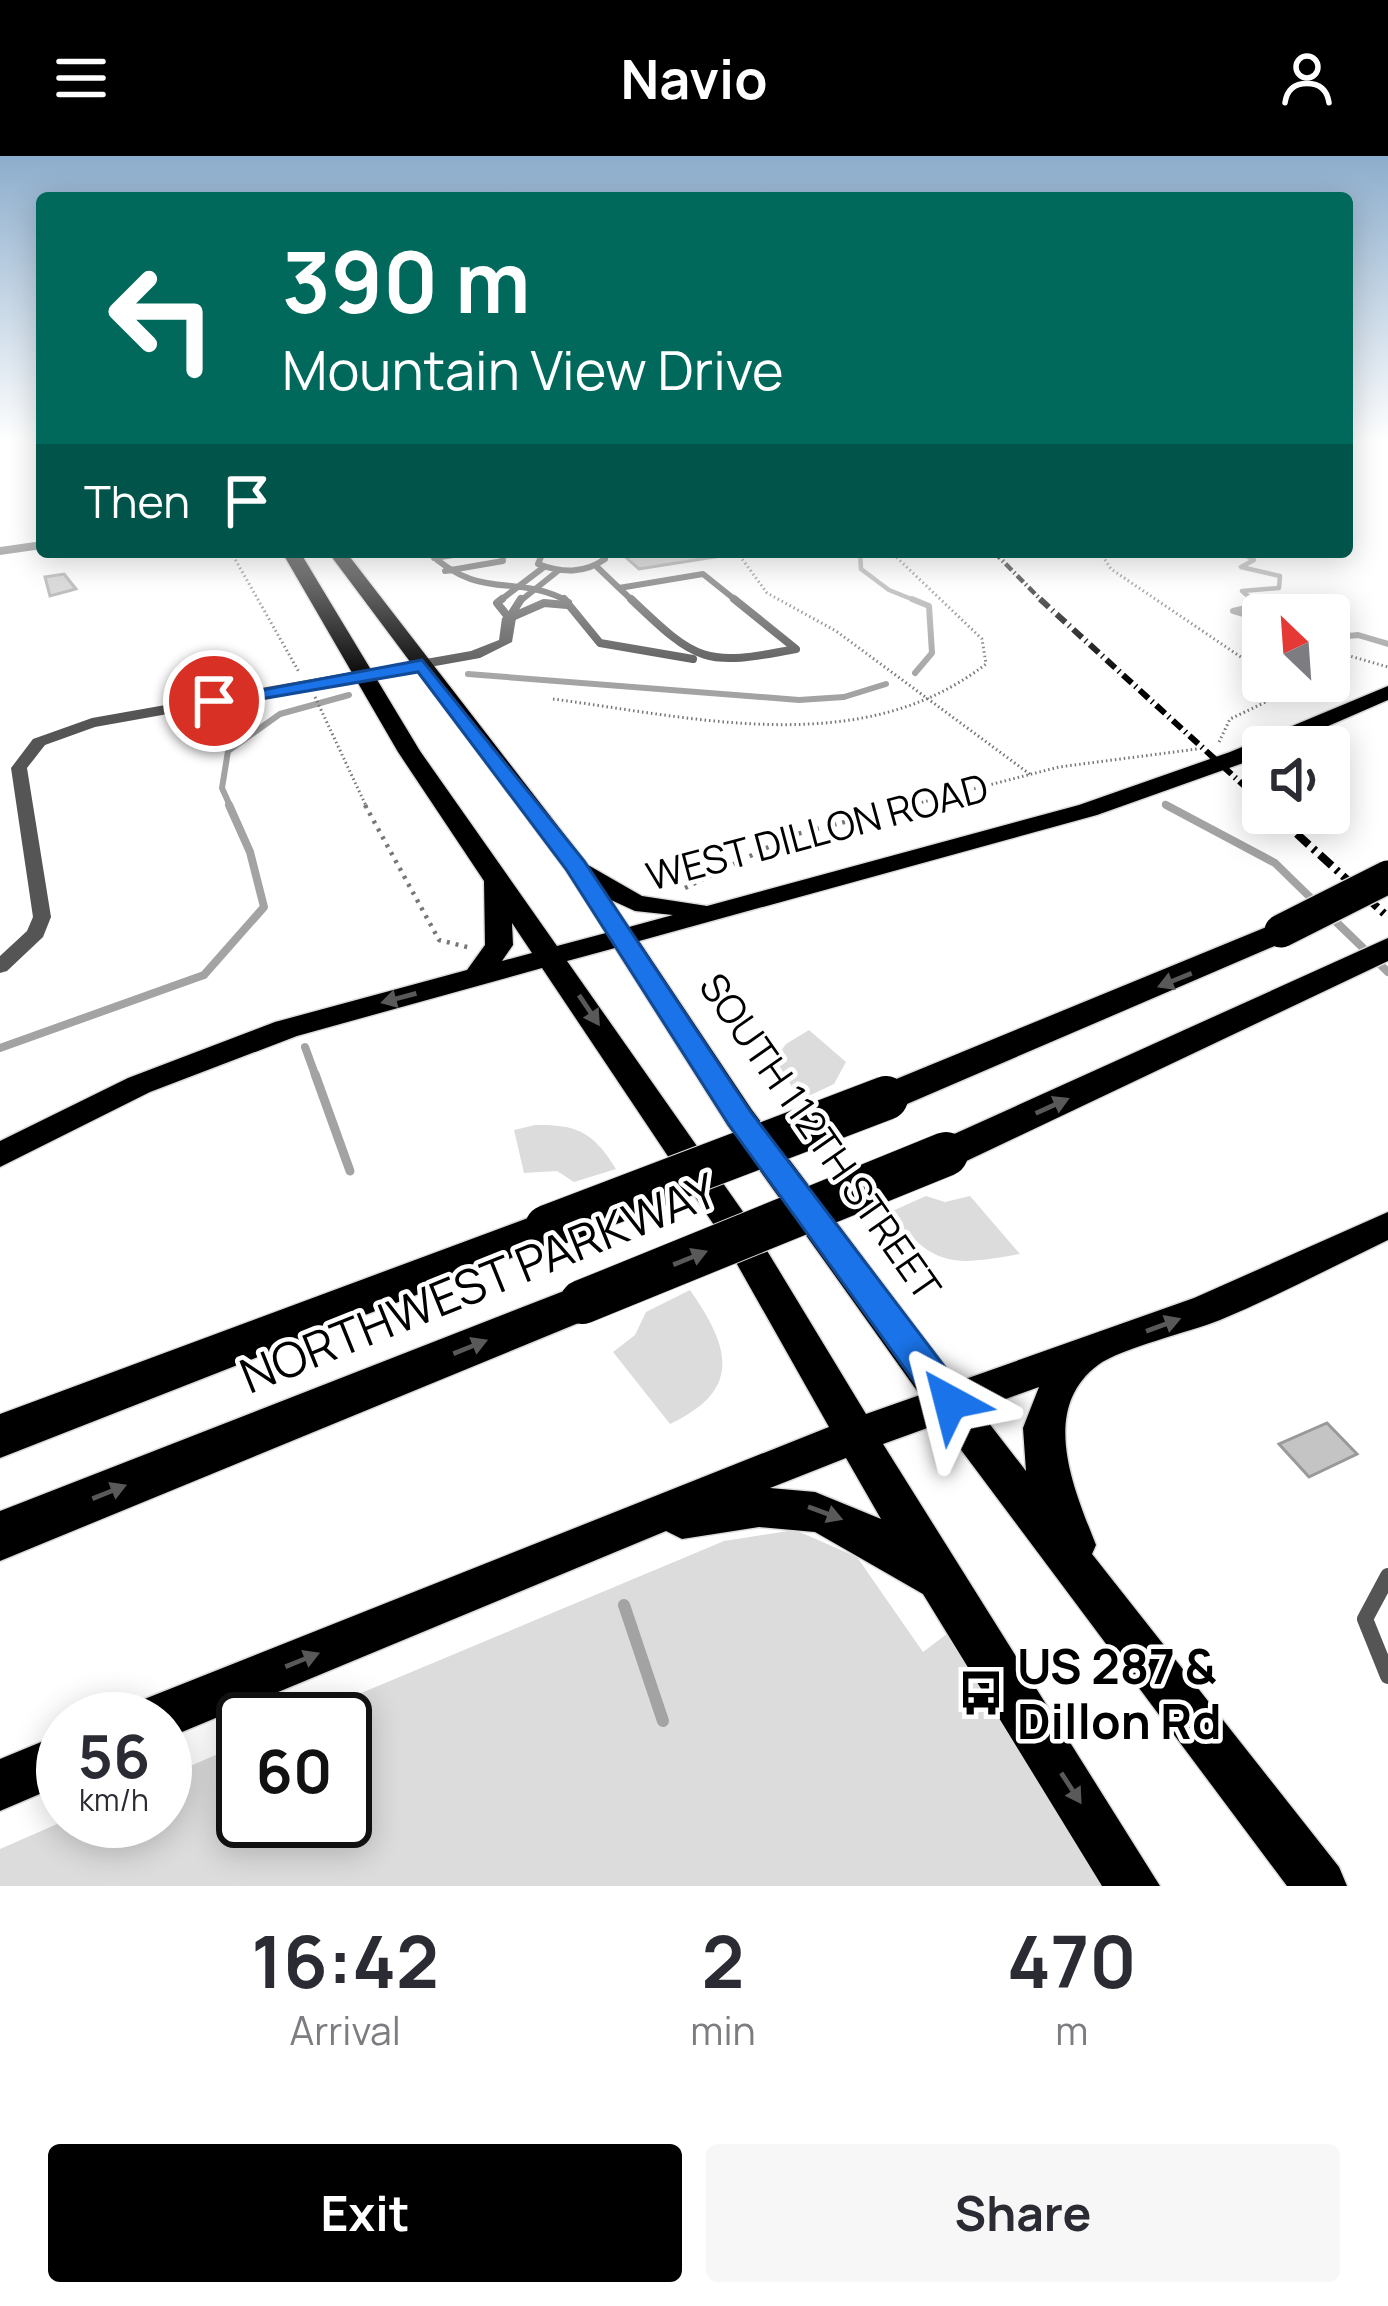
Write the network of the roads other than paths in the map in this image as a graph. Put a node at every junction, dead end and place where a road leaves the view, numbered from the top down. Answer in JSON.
{"nodes":[{"id":1,"x":36,"y":546,"type":"edge"},
{"id":2,"x":0,"y":551,"type":"edge"},
{"id":3,"x":294,"y":558,"type":"edge"},
{"id":4,"x":341,"y":558,"type":"edge"},
{"id":5,"x":434,"y":558,"type":"edge"},
{"id":6,"x":503,"y":558,"type":"edge"},
{"id":7,"x":538,"y":558,"type":"edge"},
{"id":8,"x":604,"y":558,"type":"edge"},
{"id":9,"x":596,"y":566,"type":"junction"},
{"id":10,"x":544,"y":567,"type":"junction"},
{"id":11,"x":445,"y":571,"type":"junction"},
{"id":12,"x":559,"y":571,"type":"junction"},
{"id":13,"x":619,"y":589,"type":"junction"},
{"id":14,"x":509,"y":590,"type":"junction"},
{"id":15,"x":526,"y":592,"type":"junction"},
{"id":16,"x":574,"y":607,"type":"junction"},
{"id":17,"x":509,"y":619,"type":"junction"},
{"id":18,"x":696,"y":659,"type":"junction"},
{"id":19,"x":422,"y":666,"type":"junction"},
{"id":20,"x":362,"y":675,"type":"junction"},
{"id":21,"x":1388,"y":692,"type":"edge"},
{"id":22,"x":1388,"y":877,"type":"edge"},
{"id":23,"x":497,"y":879,"type":"junction"},
{"id":24,"x":749,"y":903,"type":"junction"},
{"id":25,"x":634,"y":921,"type":"junction"},
{"id":26,"x":1388,"y":948,"type":"edge"},
{"id":27,"x":552,"y":956,"type":"junction"},
{"id":28,"x":480,"y":963,"type":"junction"},
{"id":29,"x":0,"y":967,"type":"edge"},
{"id":30,"x":0,"y":1155,"type":"edge"},
{"id":31,"x":1384,"y":1232,"type":"edge"},
{"id":32,"x":1085,"y":1353,"type":"junction"},
{"id":33,"x":950,"y":1402,"type":"junction"},
{"id":34,"x":855,"y":1435,"type":"junction"},
{"id":35,"x":0,"y":1436,"type":"edge"},
{"id":36,"x":0,"y":1536,"type":"edge"},
{"id":37,"x":549,"y":1559,"type":"junction"},
{"id":38,"x":1084,"y":1574,"type":"junction"},
{"id":39,"x":1388,"y":1576,"type":"edge"},
{"id":40,"x":941,"y":1582,"type":"junction"},
{"id":41,"x":1388,"y":1676,"type":"edge"},
{"id":42,"x":192,"y":1704,"type":"edge"},
{"id":43,"x":36,"y":1770,"type":"edge"},
{"id":44,"x":0,"y":1785,"type":"edge"},
{"id":45,"x":1133,"y":1886,"type":"edge"},
{"id":46,"x":1320,"y":1886,"type":"edge"}],
"edges":[{"from":1,"to":2,"type":"street"},
{"from":3,"to":20,"type":"main road"},
{"from":4,"to":19,"type":"main road","name":"SOUTH 112TH STREET"},
{"from":5,"to":11,"type":"lane"},
{"from":6,"to":11,"type":"lane"},
{"from":7,"to":10,"type":"lane"},
{"from":8,"to":9,"type":"lane"},
{"from":9,"to":12,"type":"lane"},
{"from":9,"to":13,"type":"lane"},
{"from":10,"to":12,"type":"lane"},
{"from":10,"to":14,"type":"lane"},
{"from":11,"to":14,"type":"lane"},
{"from":12,"to":15,"type":"lane"},
{"from":13,"to":18,"type":"lane"},
{"from":13,"to":18,"type":"lane"},
{"from":14,"to":15,"type":"lane"},
{"from":14,"to":17,"type":"lane"},
{"from":15,"to":16,"type":"lane"},
{"from":15,"to":17,"type":"lane"},
{"from":16,"to":17,"type":"lane"},
{"from":16,"to":18,"type":"lane"},
{"from":17,"to":19,"type":"street"},
{"from":19,"to":20,"type":"street"},
{"from":19,"to":25,"type":"main road","name":"SOUTH 112TH STREET"},
{"from":20,"to":23,"type":"main road"},
{"from":20,"to":29,"type":"street"},
{"from":21,"to":24,"type":"main road","name":"WEST DILLON ROAD"},
{"from":22,"to":35,"type":"highway","name":"NORTHWEST PARKWAY","one_way":true,"bridge":true},
{"from":23,"to":27,"type":"main road"},
{"from":23,"to":28,"type":"main road"},
{"from":24,"to":25,"type":"main road","name":"WEST DILLON ROAD"},
{"from":24,"to":25,"type":"main road"},
{"from":25,"to":27,"type":"main road","name":"WEST DILLON ROAD"},
{"from":25,"to":33,"type":"main road","name":"SOUTH 112TH STREET"},
{"from":36,"to":26,"type":"highway","name":"NORTHWEST PARKWAY","one_way":true,"bridge":true},
{"from":27,"to":28,"type":"main road","name":"WEST DILLON ROAD"},
{"from":27,"to":34,"type":"main road","one_way":true},
{"from":28,"to":30,"type":"main road","name":"WEST DILLON ROAD","one_way":true},
{"from":32,"to":31,"type":"main road","one_way":true},
{"from":32,"to":33,"type":"main road"},
{"from":32,"to":38,"type":"main road"},
{"from":33,"to":34,"type":"main road"},
{"from":33,"to":38,"type":"main road","name":"SOUTH 112TH STREET"},
{"from":34,"to":37,"type":"main road"},
{"from":34,"to":40,"type":"main road"},
{"from":37,"to":40,"type":"main road","one_way":true},
{"from":42,"to":37,"type":"main road","one_way":true},
{"from":38,"to":46,"type":"main road","name":"SOUTH 112TH STREET"},
{"from":39,"to":41,"type":"lane"},
{"from":40,"to":45,"type":"main road","one_way":true},
{"from":43,"to":44,"type":"main road"}]}
